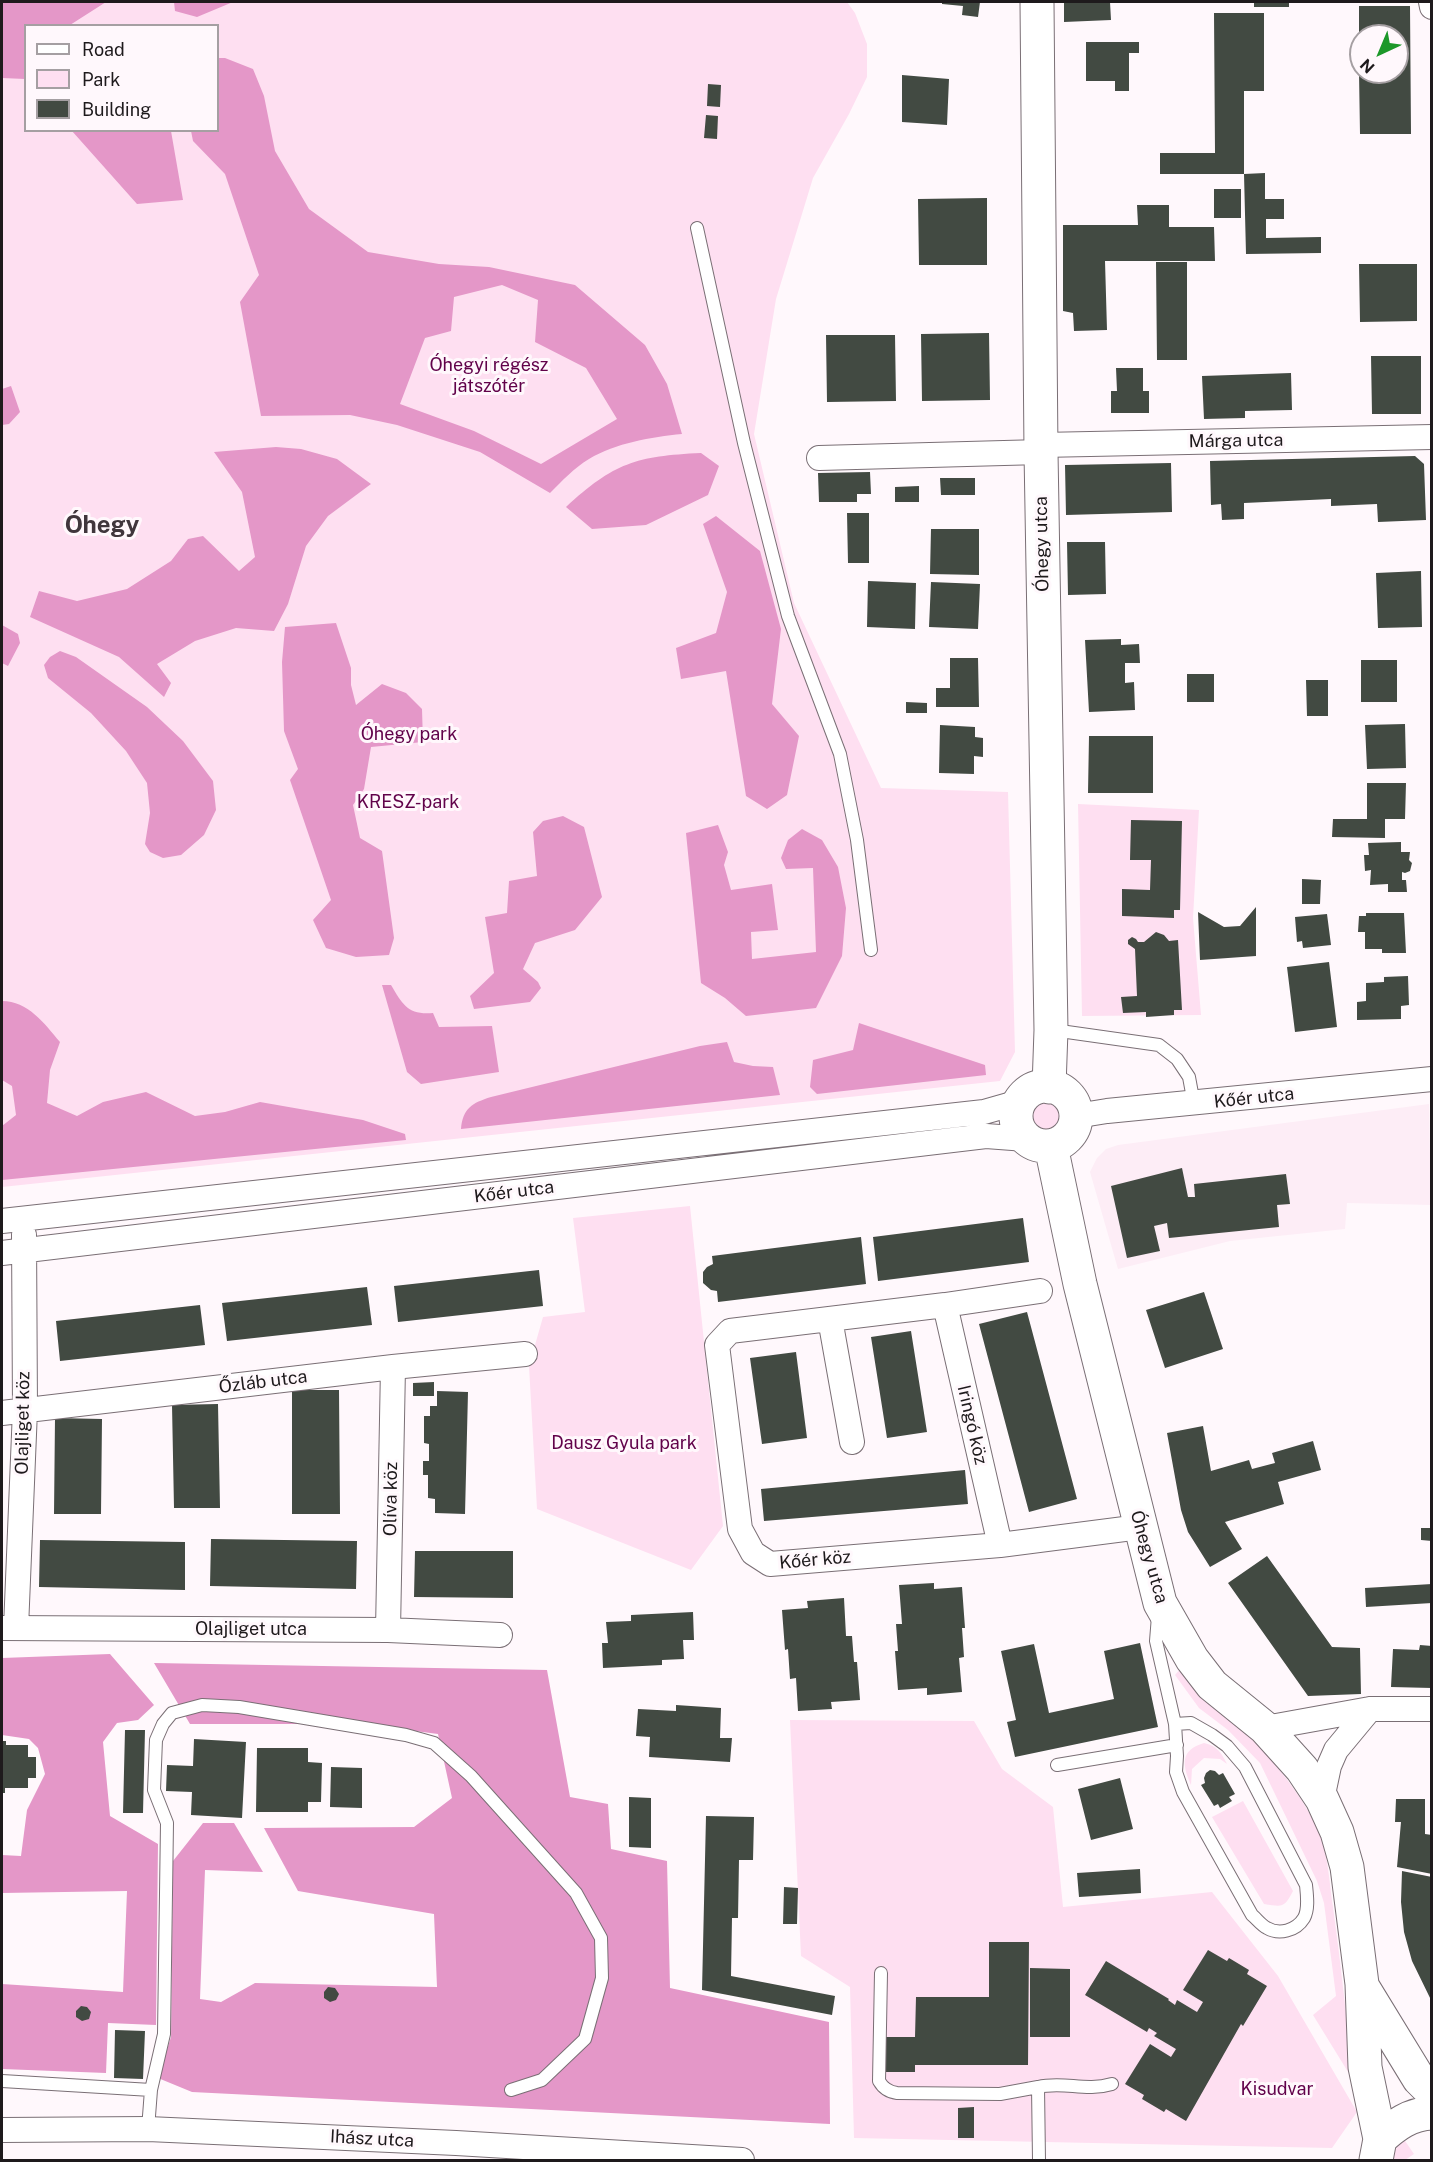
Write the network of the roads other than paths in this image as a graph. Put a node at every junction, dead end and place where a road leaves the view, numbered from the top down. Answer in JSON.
{"nodes":[{"id":1,"x":1037,"y":2,"type":"edge"},
{"id":2,"x":1431,"y":2,"type":"edge"},
{"id":3,"x":1431,"y":7,"type":"edge"},
{"id":4,"x":697,"y":228,"type":"dead end"},
{"id":5,"x":1431,"y":437,"type":"edge"},
{"id":6,"x":1041,"y":448,"type":"junction"},
{"id":7,"x":819,"y":458,"type":"dead end"},
{"id":8,"x":871,"y":950,"type":"dead end"},
{"id":9,"x":1051,"y":1030,"type":"junction"},
{"id":10,"x":1431,"y":1079,"type":"edge"},
{"id":11,"x":1049,"y":1087,"type":"junction"},
{"id":12,"x":1019,"y":1102,"type":"junction"},
{"id":13,"x":1194,"y":1104,"type":"junction"},
{"id":14,"x":1076,"y":1116,"type":"junction"},
{"id":15,"x":1039,"y":1143,"type":"junction"},
{"id":16,"x":12,"y":1220,"type":"edge"},
{"id":17,"x":13,"y":1252,"type":"edge"},
{"id":18,"x":1040,"y":1291,"type":"dead end"},
{"id":19,"x":945,"y":1305,"type":"junction"},
{"id":20,"x":830,"y":1319,"type":"junction"},
{"id":21,"x":525,"y":1354,"type":"dead end"},
{"id":22,"x":393,"y":1367,"type":"junction"},
{"id":23,"x":13,"y":1411,"type":"edge"},
{"id":24,"x":852,"y":1442,"type":"dead end"},
{"id":25,"x":1140,"y":1527,"type":"junction"},
{"id":26,"x":1000,"y":1545,"type":"junction"},
{"id":27,"x":1160,"y":1603,"type":"junction"},
{"id":28,"x":9,"y":1628,"type":"edge"},
{"id":29,"x":388,"y":1630,"type":"junction"},
{"id":30,"x":501,"y":1635,"type":"dead end"},
{"id":31,"x":1431,"y":1708,"type":"edge"},
{"id":32,"x":1370,"y":1709,"type":"junction"},
{"id":33,"x":1174,"y":1724,"type":"junction"},
{"id":34,"x":1265,"y":1728,"type":"junction"},
{"id":35,"x":1177,"y":1745,"type":"junction"},
{"id":36,"x":1057,"y":1765,"type":"dead end"},
{"id":37,"x":1322,"y":1799,"type":"junction"},
{"id":38,"x":881,"y":1973,"type":"dead end"},
{"id":39,"x":1362,"y":1984,"type":"junction"},
{"id":40,"x":2,"y":2081,"type":"edge"},
{"id":41,"x":1112,"y":2084,"type":"dead end"},
{"id":42,"x":1038,"y":2086,"type":"junction"},
{"id":43,"x":151,"y":2090,"type":"junction"},
{"id":44,"x":512,"y":2090,"type":"dead end"},
{"id":45,"x":1431,"y":2092,"type":"edge"},
{"id":46,"x":1431,"y":2113,"type":"edge"},
{"id":47,"x":148,"y":2129,"type":"junction"},
{"id":48,"x":2,"y":2130,"type":"edge"},
{"id":49,"x":1375,"y":2154,"type":"edge"},
{"id":50,"x":742,"y":2160,"type":"edge"},
{"id":51,"x":1039,"y":2160,"type":"edge"}],
"edges":[{"from":1,"to":6,"type":"street","name":"Óhegy utca"},
{"from":2,"to":3,"type":"street"},
{"from":4,"to":8,"type":"lane"},
{"from":5,"to":6,"type":"street","name":"Márga utca"},
{"from":6,"to":7,"type":"street","name":"Márga utca"},
{"from":6,"to":9,"type":"street","name":"Óhegy utca"},
{"from":9,"to":11,"type":"street","name":"Óhegy utca"},
{"from":9,"to":13,"type":"lane"},
{"from":10,"to":13,"type":"street","name":"Kőér utca"},
{"from":11,"to":12,"type":"street"},
{"from":11,"to":14,"type":"street"},
{"from":12,"to":15,"type":"street","name":"Óhegy utca"},
{"from":12,"to":16,"type":"street","name":"Kőér utca"},
{"from":13,"to":14,"type":"street","name":"Kőér utca"},
{"from":14,"to":15,"type":"street"},
{"from":15,"to":17,"type":"street","name":"Kőér utca"},
{"from":15,"to":25,"type":"street","name":"Óhegy utca"},
{"from":16,"to":17,"type":"street","name":"Olajliget köz"},
{"from":17,"to":23,"type":"street","name":"Olajliget köz"},
{"from":18,"to":19,"type":"street","name":"Kőér köz"},
{"from":19,"to":20,"type":"street","name":"Kőér köz"},
{"from":19,"to":26,"type":"street","name":"Iringó köz"},
{"from":20,"to":24,"type":"street"},
{"from":20,"to":26,"type":"street","name":"Kőér köz"},
{"from":21,"to":22,"type":"street","name":"Őzláb utca"},
{"from":22,"to":23,"type":"street","name":"Őzláb utca"},
{"from":22,"to":29,"type":"street","name":"Olíva köz"},
{"from":23,"to":28,"type":"street","name":"Olajliget köz"},
{"from":25,"to":26,"type":"street","name":"Kőér köz"},
{"from":25,"to":27,"type":"street","name":"Óhegy utca"},
{"from":27,"to":33,"type":"lane"},
{"from":27,"to":34,"type":"street","name":"Óhegy utca"},
{"from":28,"to":29,"type":"street","name":"Olajliget utca"},
{"from":29,"to":30,"type":"street","name":"Olajliget utca"},
{"from":31,"to":32,"type":"street"},
{"from":32,"to":34,"type":"street"},
{"from":32,"to":37,"type":"street"},
{"from":33,"to":35,"type":"lane"},
{"from":33,"to":35,"type":"lane"},
{"from":34,"to":37,"type":"street","name":"Óhegy utca"},
{"from":35,"to":36,"type":"lane"},
{"from":37,"to":39,"type":"street","name":"Óhegy utca"},
{"from":38,"to":42,"type":"lane"},
{"from":39,"to":45,"type":"street"},
{"from":39,"to":49,"type":"street","name":"Óhegy utca"},
{"from":40,"to":43,"type":"lane"},
{"from":41,"to":42,"type":"lane"},
{"from":42,"to":51,"type":"lane"},
{"from":43,"to":44,"type":"lane"},
{"from":43,"to":47,"type":"lane"},
{"from":46,"to":49,"type":"street"},
{"from":47,"to":48,"type":"street","name":"Ihász utca"},
{"from":47,"to":50,"type":"street","name":"Ihász utca"}]}
